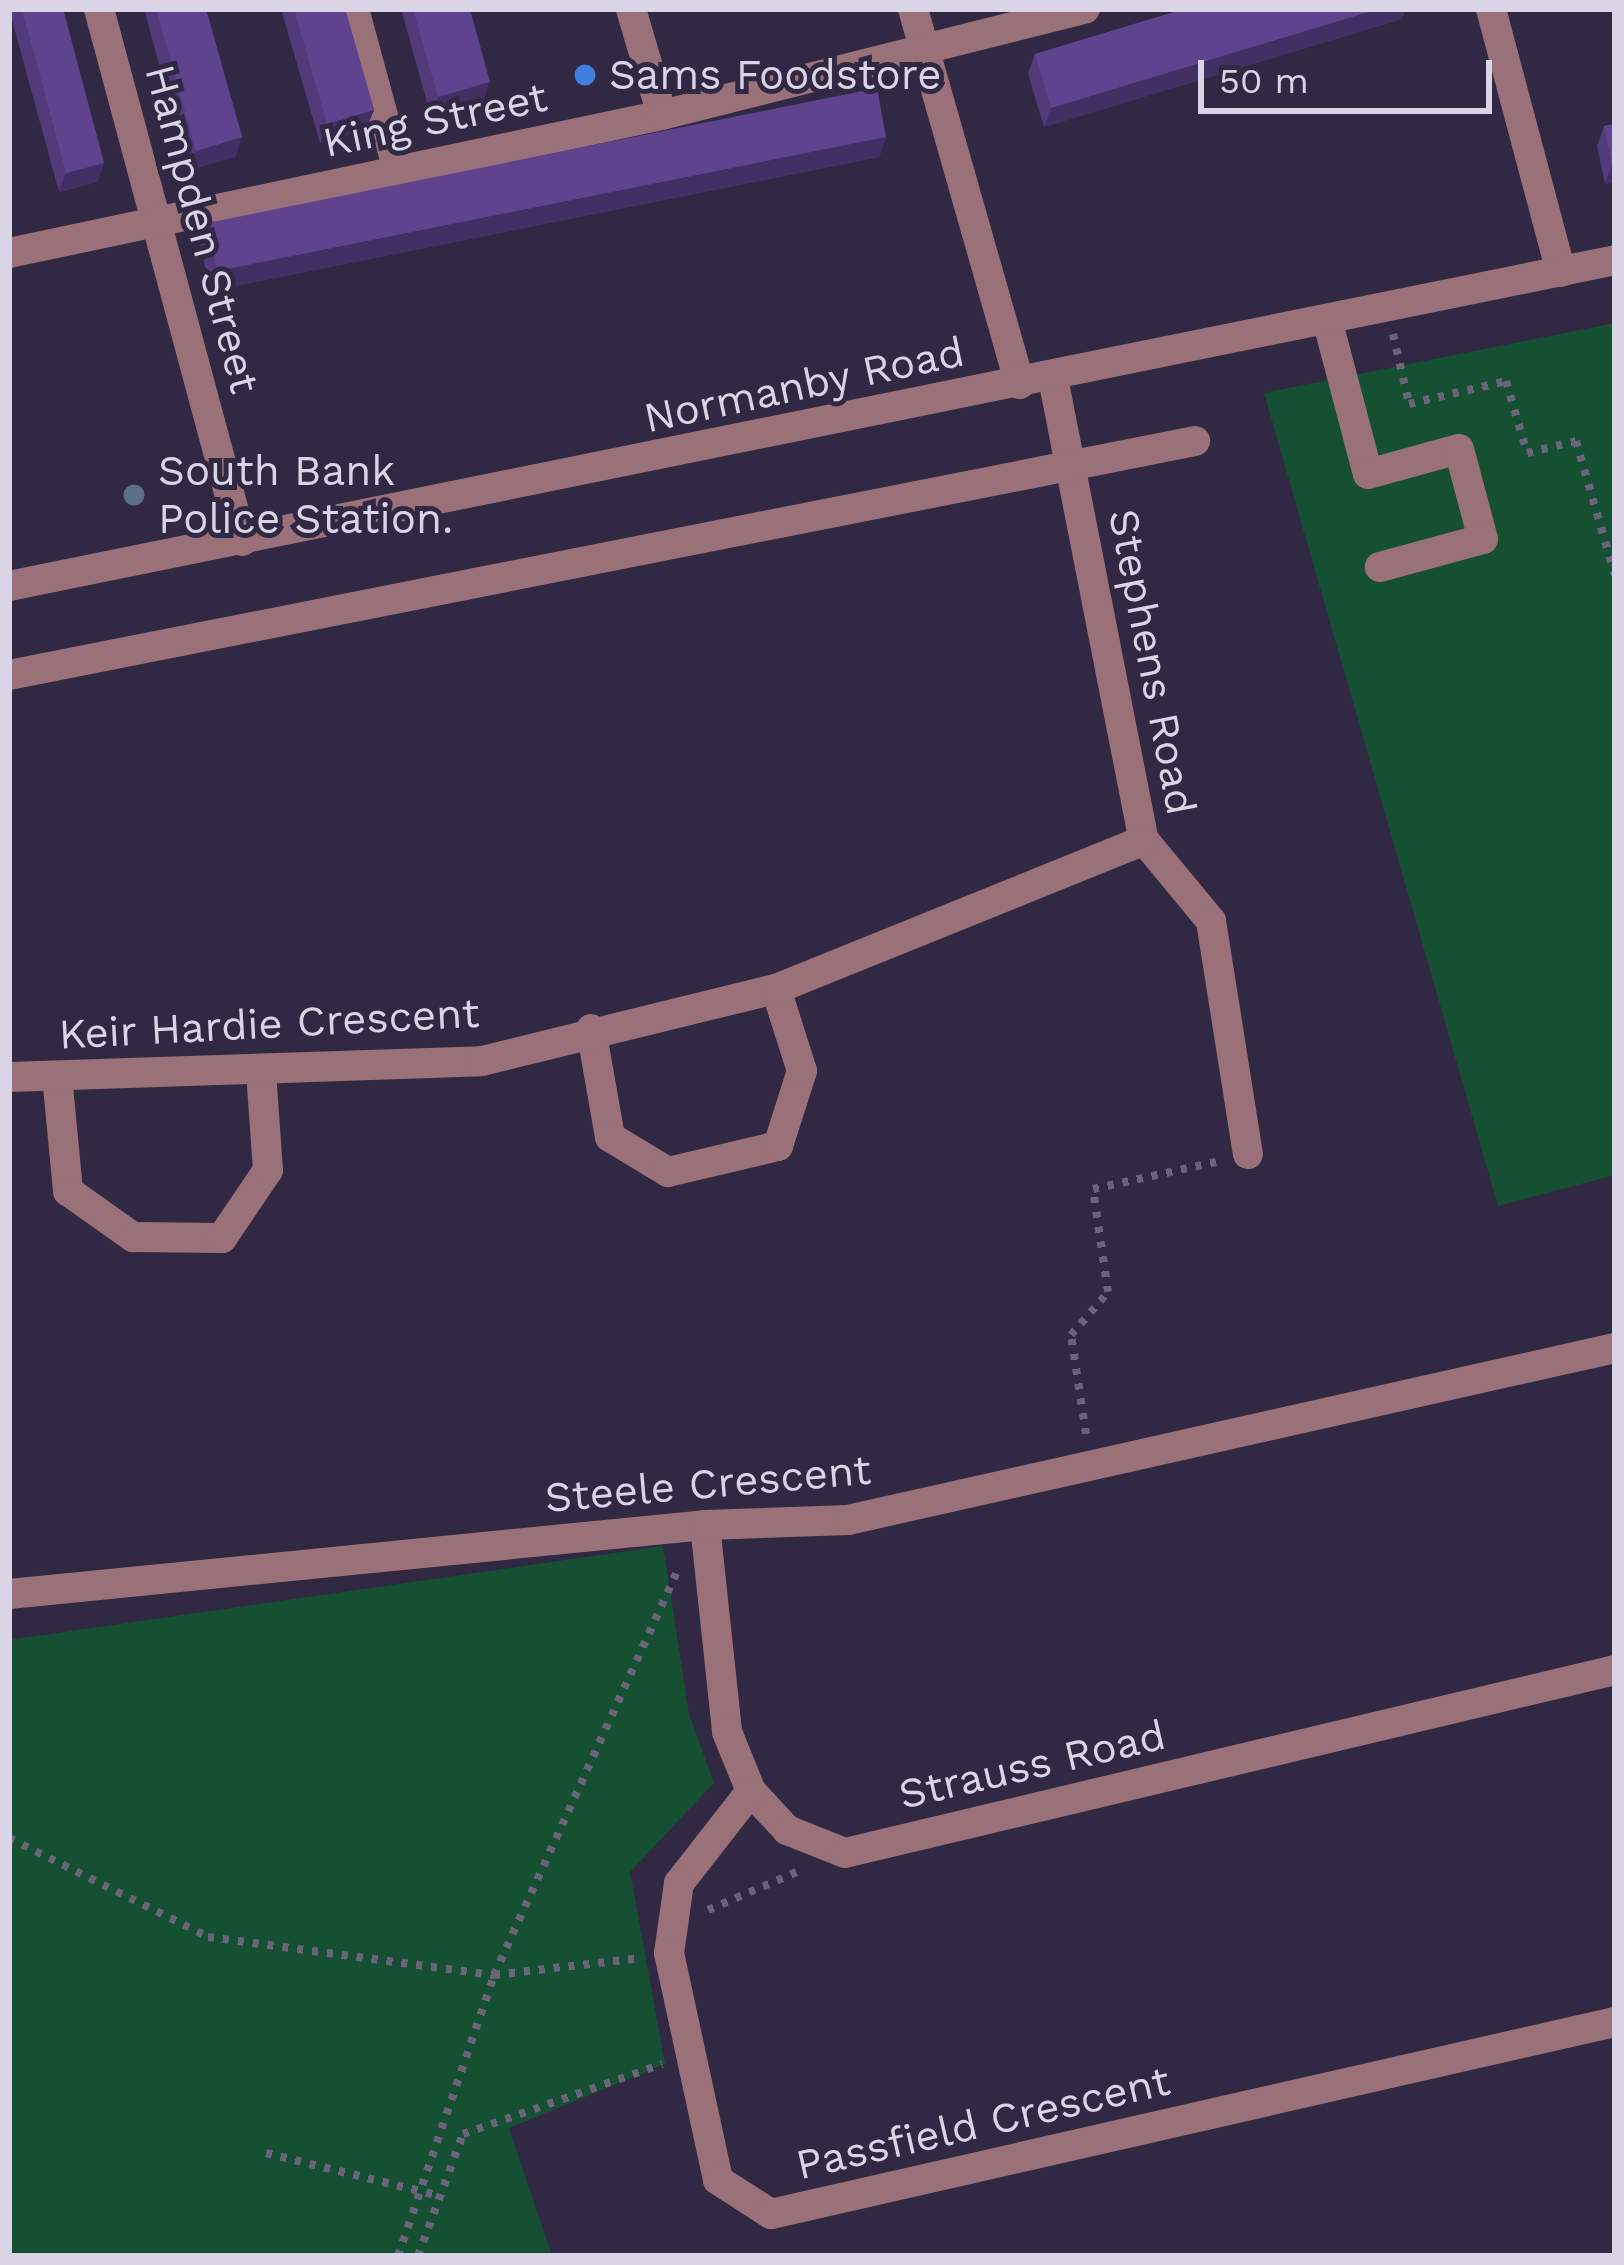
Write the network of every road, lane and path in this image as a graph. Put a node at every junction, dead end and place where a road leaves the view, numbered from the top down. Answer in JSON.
{"nodes":[{"id":1,"x":99,"y":9,"type":"edge"},
{"id":2,"x":354,"y":9,"type":"edge"},
{"id":3,"x":631,"y":9,"type":"edge"},
{"id":4,"x":913,"y":9,"type":"edge"},
{"id":5,"x":1085,"y":9,"type":"edge"},
{"id":6,"x":1491,"y":9,"type":"edge"},
{"id":7,"x":926,"y":53,"type":"junction"},
{"id":8,"x":662,"y":115,"type":"junction"},
{"id":9,"x":398,"y":171,"type":"junction"},
{"id":10,"x":157,"y":222,"type":"junction"},
{"id":11,"x":9,"y":253,"type":"edge"},
{"id":12,"x":1615,"y":260,"type":"edge"},
{"id":13,"x":1561,"y":272,"type":"junction"},
{"id":14,"x":1388,"y":310,"type":"junction"},
{"id":15,"x":1328,"y":323,"type":"junction"},
{"id":16,"x":1053,"y":378,"type":"junction"},
{"id":17,"x":1019,"y":384,"type":"junction"},
{"id":18,"x":1195,"y":441,"type":"dead end"},
{"id":19,"x":1070,"y":470,"type":"junction"},
{"id":20,"x":242,"y":541,"type":"junction"},
{"id":21,"x":1380,"y":567,"type":"dead end"},
{"id":22,"x":1615,"y":575,"type":"edge"},
{"id":23,"x":9,"y":586,"type":"edge"},
{"id":24,"x":9,"y":675,"type":"edge"},
{"id":25,"x":1144,"y":840,"type":"junction"},
{"id":26,"x":776,"y":988,"type":"junction"},
{"id":27,"x":591,"y":1029,"type":"junction"},
{"id":28,"x":261,"y":1072,"type":"junction"},
{"id":29,"x":57,"y":1076,"type":"junction"},
{"id":30,"x":9,"y":1077,"type":"edge"},
{"id":31,"x":1248,"y":1154,"type":"joint"},
{"id":32,"x":1615,"y":1348,"type":"edge"},
{"id":33,"x":1090,"y":1466,"type":"junction"},
{"id":34,"x":704,"y":1525,"type":"junction"},
{"id":35,"x":9,"y":1594,"type":"edge"},
{"id":36,"x":1615,"y":1670,"type":"edge"},
{"id":37,"x":751,"y":1791,"type":"junction"},
{"id":38,"x":9,"y":1838,"type":"edge"},
{"id":39,"x":845,"y":1853,"type":"junction"},
{"id":40,"x":669,"y":1953,"type":"junction"},
{"id":41,"x":494,"y":1975,"type":"junction"},
{"id":42,"x":1615,"y":2022,"type":"edge"},
{"id":43,"x":686,"y":2056,"type":"junction"},
{"id":44,"x":266,"y":2153,"type":"dead end"},
{"id":45,"x":416,"y":2192,"type":"junction"},
{"id":46,"x":440,"y":2196,"type":"junction"},
{"id":47,"x":398,"y":2256,"type":"edge"},
{"id":48,"x":418,"y":2256,"type":"edge"}],
"edges":[{"from":1,"to":10,"type":"street","name":"Hampden Street"},
{"from":2,"to":9,"type":"street"},
{"from":3,"to":8,"type":"street"},
{"from":4,"to":7,"type":"street"},
{"from":5,"to":7,"type":"street","name":"King Street"},
{"from":6,"to":13,"type":"street"},
{"from":7,"to":8,"type":"street","name":"King Street"},
{"from":7,"to":17,"type":"street"},
{"from":8,"to":9,"type":"street","name":"King Street"},
{"from":9,"to":10,"type":"street","name":"King Street"},
{"from":10,"to":11,"type":"street","name":"King Street"},
{"from":10,"to":20,"type":"street","name":"Hampden Street"},
{"from":12,"to":13,"type":"street","name":"Normanby Road"},
{"from":13,"to":14,"type":"street","name":"Normanby Road"},
{"from":14,"to":15,"type":"street","name":"Normanby Road"},
{"from":14,"to":22,"type":"path"},
{"from":15,"to":16,"type":"street","name":"Normanby Road"},
{"from":15,"to":21,"type":"street"},
{"from":16,"to":17,"type":"street","name":"Normanby Road"},
{"from":16,"to":19,"type":"street","name":"Stephens Road"},
{"from":17,"to":20,"type":"street","name":"Normanby Road"},
{"from":18,"to":19,"type":"street"},
{"from":19,"to":24,"type":"street"},
{"from":19,"to":25,"type":"street","name":"Stephens Road"},
{"from":20,"to":23,"type":"street","name":"Normanby Road"},
{"from":25,"to":26,"type":"street","name":"Keir Hardie Crescent"},
{"from":25,"to":31,"type":"street","name":"Stephens Road"},
{"from":26,"to":27,"type":"street","name":"Keir Hardie Crescent"},
{"from":26,"to":27,"type":"street"},
{"from":27,"to":28,"type":"street","name":"Keir Hardie Crescent"},
{"from":28,"to":29,"type":"street","name":"Keir Hardie Crescent"},
{"from":28,"to":29,"type":"street"},
{"from":29,"to":30,"type":"street","name":"Keir Hardie Crescent"},
{"from":31,"to":33,"type":"path"},
{"from":32,"to":33,"type":"street","name":"Steele Crescent"},
{"from":33,"to":34,"type":"street","name":"Steele Crescent"},
{"from":34,"to":35,"type":"street","name":"Steele Crescent"},
{"from":34,"to":37,"type":"street"},
{"from":34,"to":41,"type":"path"},
{"from":36,"to":39,"type":"street","name":"Strauss Road"},
{"from":37,"to":39,"type":"street"},
{"from":37,"to":40,"type":"street","name":"Passfield Crescent"},
{"from":38,"to":41,"type":"path"},
{"from":39,"to":40,"type":"path"},
{"from":40,"to":41,"type":"path"},
{"from":40,"to":43,"type":"street","name":"Passfield Crescent"},
{"from":41,"to":45,"type":"path"},
{"from":42,"to":43,"type":"street","name":"Passfield Crescent"},
{"from":43,"to":46,"type":"path"},
{"from":44,"to":45,"type":"path"},
{"from":45,"to":46,"type":"path"},
{"from":45,"to":47,"type":"path"},
{"from":46,"to":48,"type":"path"}]}
